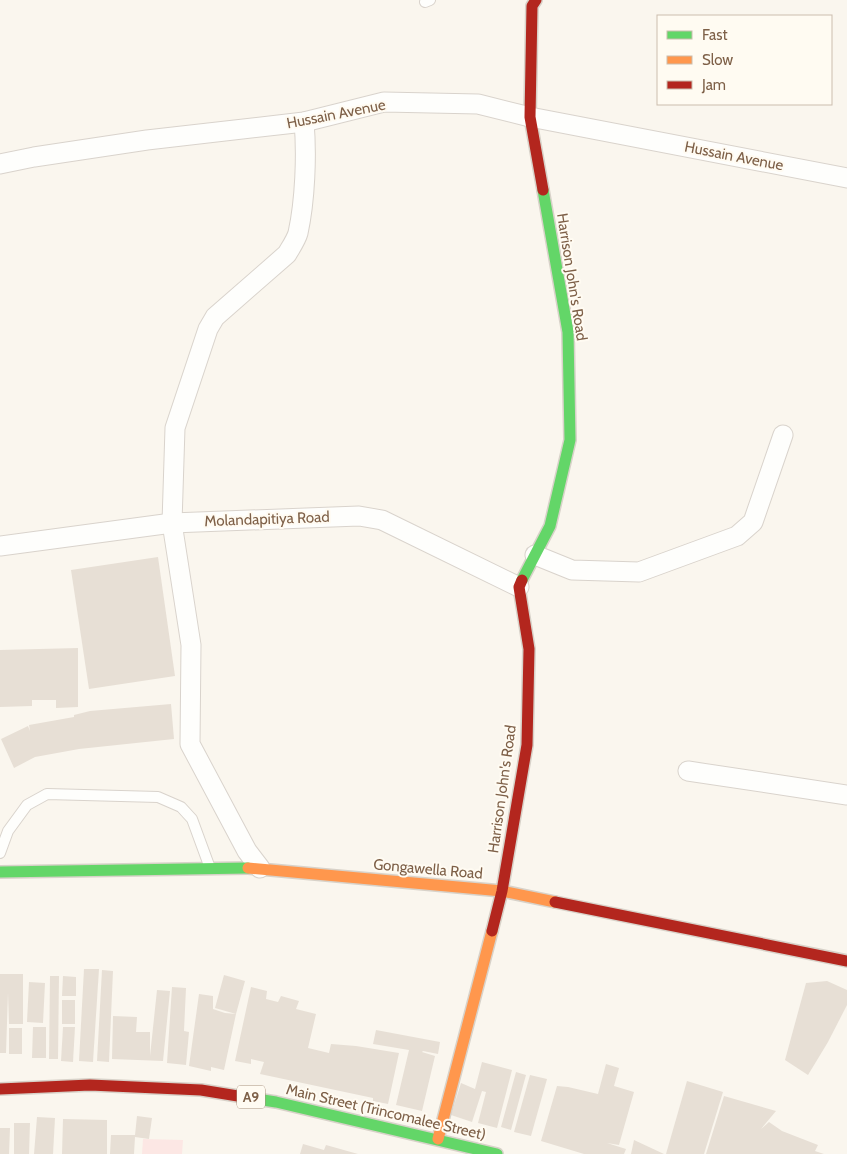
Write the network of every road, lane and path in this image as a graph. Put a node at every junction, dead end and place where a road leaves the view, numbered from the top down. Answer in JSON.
{"nodes":[{"id":1,"x":536,"y":0,"type":"edge"},
{"id":2,"x":530,"y":118,"type":"junction"},
{"id":3,"x":304,"y":122,"type":"junction"},
{"id":4,"x":0,"y":164,"type":"edge"},
{"id":5,"x":847,"y":178,"type":"edge"},
{"id":6,"x":782,"y":435,"type":"dead end"},
{"id":7,"x":172,"y":523,"type":"junction"},
{"id":8,"x":0,"y":546,"type":"edge"},
{"id":9,"x":536,"y":555,"type":"junction"},
{"id":10,"x":519,"y":587,"type":"junction"},
{"id":11,"x":688,"y":771,"type":"dead end"},
{"id":12,"x":847,"y":795,"type":"edge"},
{"id":13,"x":0,"y":853,"type":"edge"},
{"id":14,"x":260,"y":868,"type":"junction"},
{"id":15,"x":210,"y":869,"type":"junction"},
{"id":16,"x":0,"y":872,"type":"edge"},
{"id":17,"x":502,"y":891,"type":"junction"},
{"id":18,"x":847,"y":961,"type":"edge"},
{"id":19,"x":0,"y":1089,"type":"edge"},
{"id":20,"x":438,"y":1139,"type":"junction"},
{"id":21,"x":497,"y":1154,"type":"edge"}],
"edges":[{"from":1,"to":2,"type":"main road","name":"Harrison John's Road"},
{"from":2,"to":3,"type":"street","name":"Hussain Avenue"},
{"from":2,"to":5,"type":"street","name":"Hussain Avenue"},
{"from":2,"to":9,"type":"main road","name":"Harrison John's Road"},
{"from":3,"to":4,"type":"street","name":"Hussain Avenue"},
{"from":3,"to":7,"type":"street"},
{"from":6,"to":9,"type":"street"},
{"from":7,"to":8,"type":"street","name":"Molandapitiya Road"},
{"from":7,"to":10,"type":"street","name":"Molandapitiya Road"},
{"from":7,"to":14,"type":"street"},
{"from":9,"to":10,"type":"main road","name":"Harrison John's Road"},
{"from":10,"to":17,"type":"main road","name":"Harrison John's Road"},
{"from":11,"to":12,"type":"street"},
{"from":13,"to":15,"type":"lane"},
{"from":14,"to":15,"type":"main road","name":"Gongawella Road"},
{"from":14,"to":17,"type":"main road","name":"Gongawella Road"},
{"from":15,"to":16,"type":"main road","name":"Gongawella Road"},
{"from":17,"to":18,"type":"main road","name":"Gongawella Road"},
{"from":17,"to":20,"type":"main road","name":"Harrison John's Road"},
{"from":19,"to":20,"type":"main road","name":"Main Street (Trincomalee Street)","number":"A9"},
{"from":20,"to":21,"type":"main road","name":"Main Street (Trincomalee Street)","number":"A9"}]}
